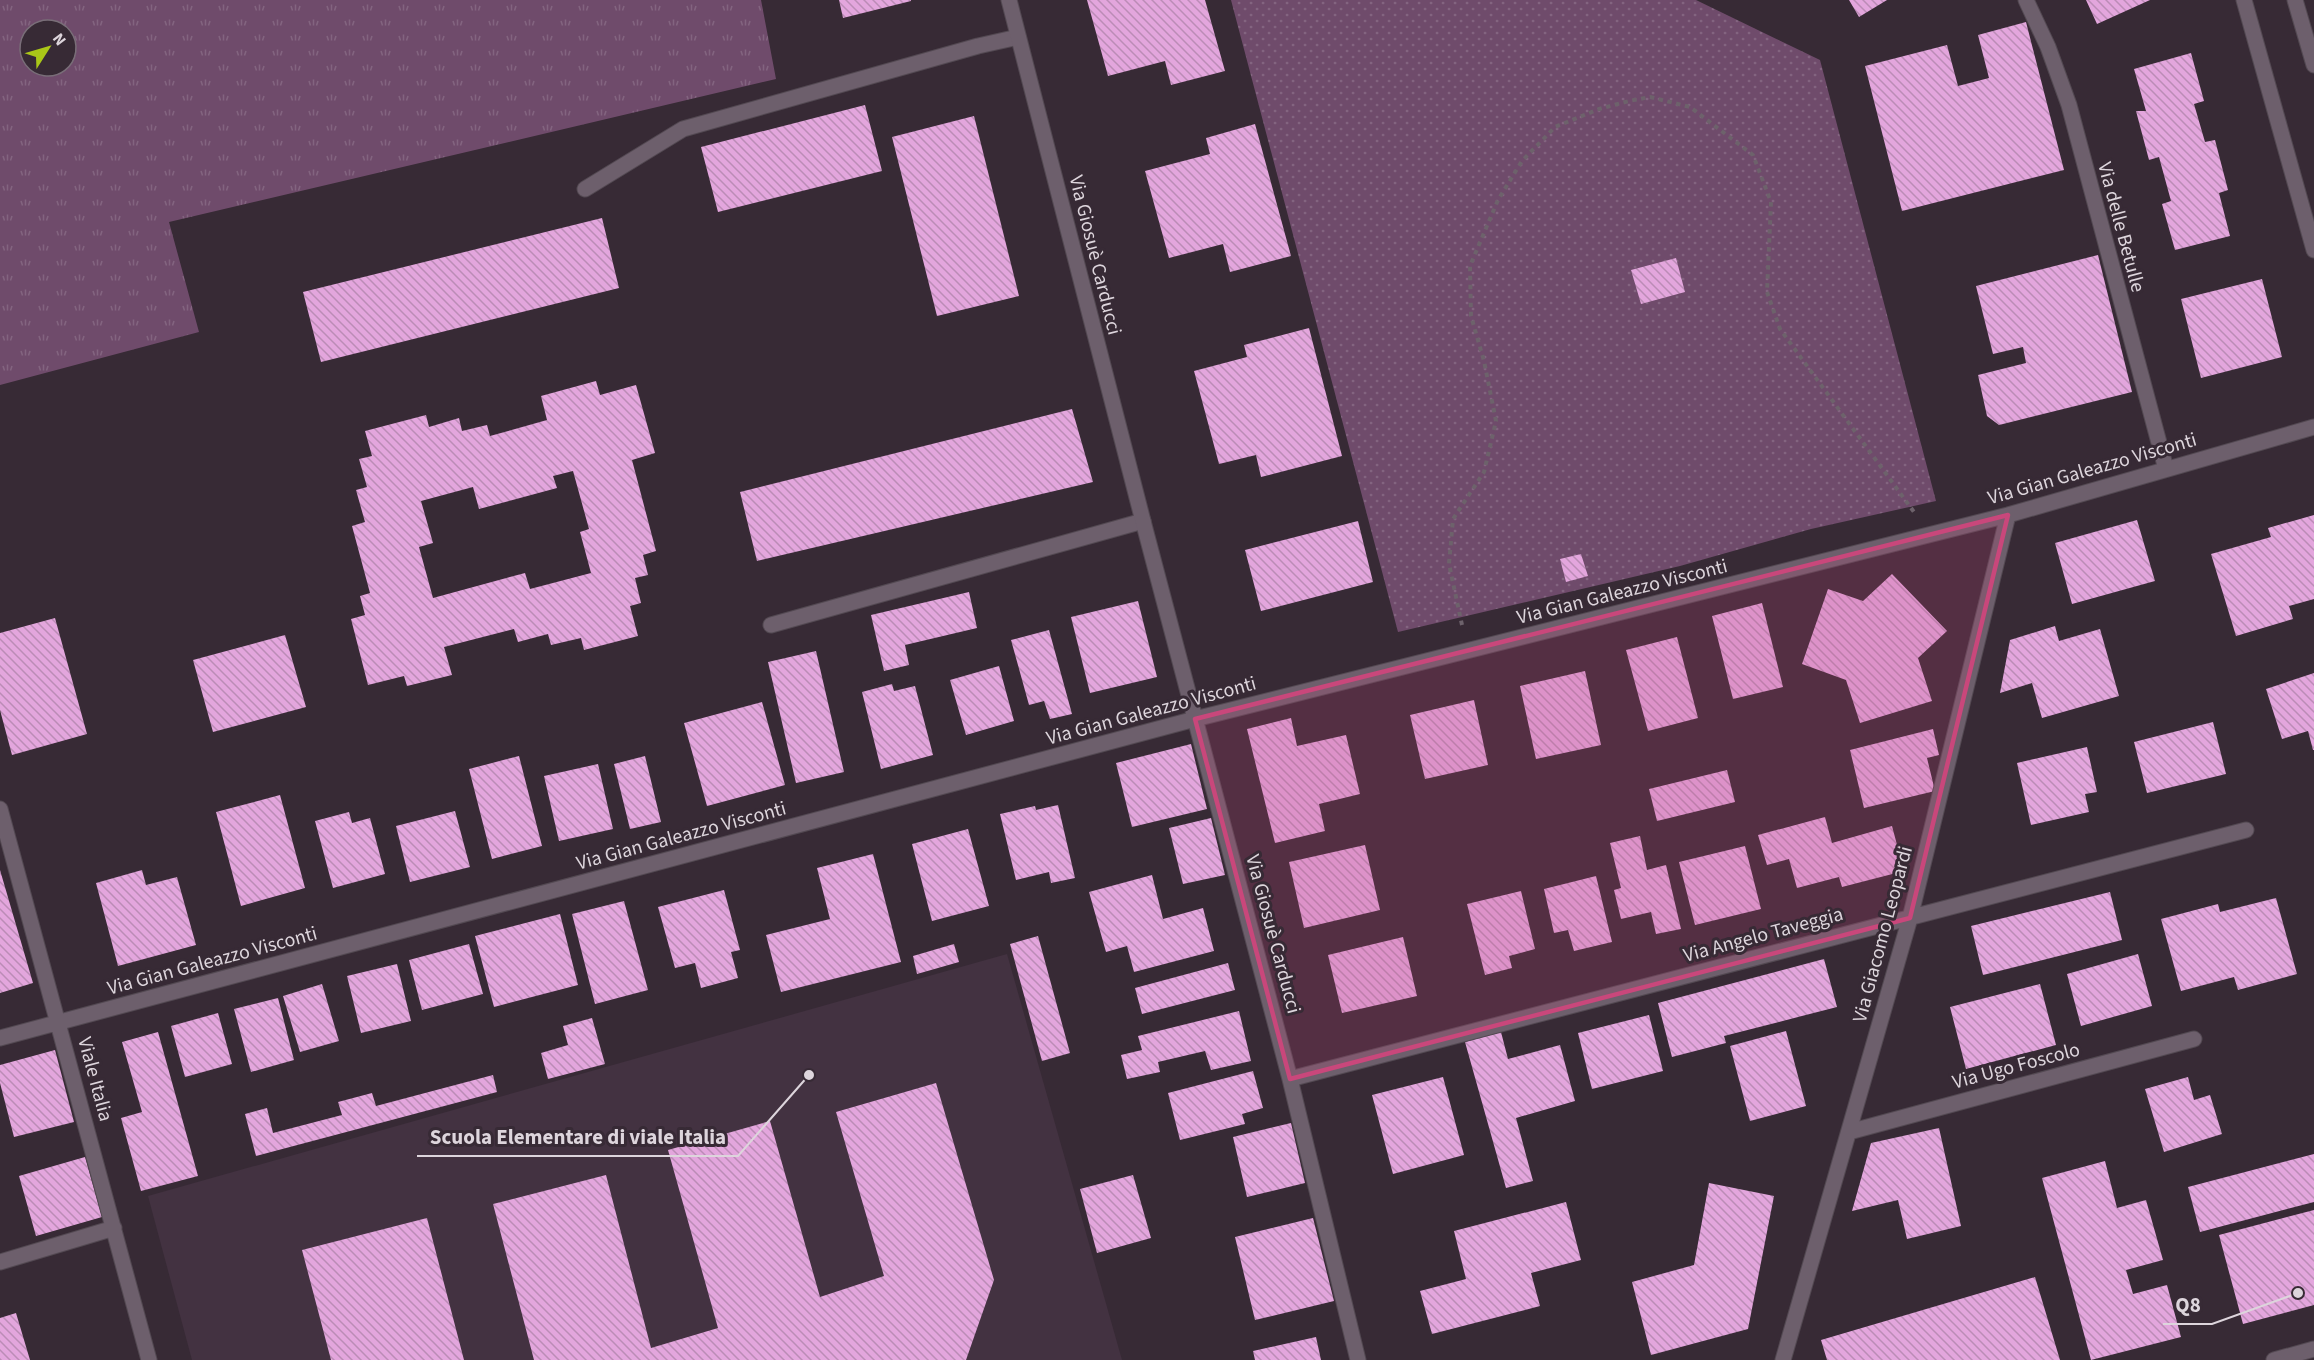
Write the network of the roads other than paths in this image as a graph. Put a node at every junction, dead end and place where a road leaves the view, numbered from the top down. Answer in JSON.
{"nodes":[{"id":1,"x":1009,"y":0,"type":"edge"},
{"id":2,"x":2026,"y":0,"type":"edge"},
{"id":3,"x":2244,"y":0,"type":"edge"},
{"id":4,"x":2295,"y":0,"type":"edge"},
{"id":5,"x":1018,"y":37,"type":"junction"},
{"id":6,"x":2314,"y":65,"type":"edge"},
{"id":7,"x":585,"y":189,"type":"dead end"},
{"id":8,"x":2314,"y":250,"type":"edge"},
{"id":9,"x":2314,"y":427,"type":"edge"},
{"id":10,"x":2166,"y":469,"type":"junction"},
{"id":11,"x":2008,"y":514,"type":"junction"},
{"id":12,"x":1143,"y":521,"type":"junction"},
{"id":13,"x":771,"y":625,"type":"dead end"},
{"id":14,"x":1195,"y":719,"type":"junction"},
{"id":15,"x":0,"y":809,"type":"edge"},
{"id":16,"x":2246,"y":830,"type":"dead end"},
{"id":17,"x":1910,"y":918,"type":"junction"},
{"id":18,"x":59,"y":1022,"type":"junction"},
{"id":19,"x":0,"y":1038,"type":"edge"},
{"id":20,"x":2194,"y":1039,"type":"dead end"},
{"id":21,"x":1290,"y":1079,"type":"junction"},
{"id":22,"x":1849,"y":1132,"type":"junction"},
{"id":23,"x":114,"y":1228,"type":"junction"},
{"id":24,"x":0,"y":1262,"type":"edge"},
{"id":25,"x":2314,"y":1349,"type":"edge"},
{"id":26,"x":149,"y":1360,"type":"edge"},
{"id":27,"x":1358,"y":1360,"type":"edge"},
{"id":28,"x":1784,"y":1360,"type":"edge"},
{"id":29,"x":2274,"y":1360,"type":"edge"}],
"edges":[{"from":1,"to":5,"type":"street","name":"Via Giosuè Carducci"},
{"from":2,"to":10,"type":"street","name":"Via delle Betulle"},
{"from":3,"to":8,"type":"street"},
{"from":4,"to":6,"type":"street"},
{"from":5,"to":7,"type":"street"},
{"from":5,"to":12,"type":"street","name":"Via Giosuè Carducci"},
{"from":9,"to":10,"type":"street","name":"Via Gian Galeazzo Visconti"},
{"from":10,"to":11,"type":"street","name":"Via Gian Galeazzo Visconti"},
{"from":11,"to":14,"type":"street","name":"Via Gian Galeazzo Visconti"},
{"from":11,"to":17,"type":"street","name":"Via Giacomo Leopardi"},
{"from":12,"to":13,"type":"street"},
{"from":12,"to":14,"type":"street","name":"Via Giosuè Carducci"},
{"from":14,"to":18,"type":"street","name":"Via Gian Galeazzo Visconti"},
{"from":14,"to":21,"type":"street","name":"Via Giosuè Carducci"},
{"from":15,"to":18,"type":"street","name":"Viale Italia"},
{"from":16,"to":17,"type":"street","name":"Via Angelo Taveggia"},
{"from":17,"to":21,"type":"street","name":"Via Angelo Taveggia"},
{"from":17,"to":22,"type":"street","name":"Via Giacomo Leopardi"},
{"from":18,"to":19,"type":"street","name":"Via Gian Galeazzo Visconti"},
{"from":18,"to":23,"type":"street","name":"Viale Italia"},
{"from":20,"to":22,"type":"street","name":"Via Ugo Foscolo"},
{"from":21,"to":27,"type":"street","name":"Via Giosuè Carducci"},
{"from":22,"to":28,"type":"street","name":"Via Giacomo Leopardi"},
{"from":23,"to":24,"type":"street"},
{"from":23,"to":26,"type":"street","name":"Viale Italia"},
{"from":25,"to":29,"type":"street"}]}
